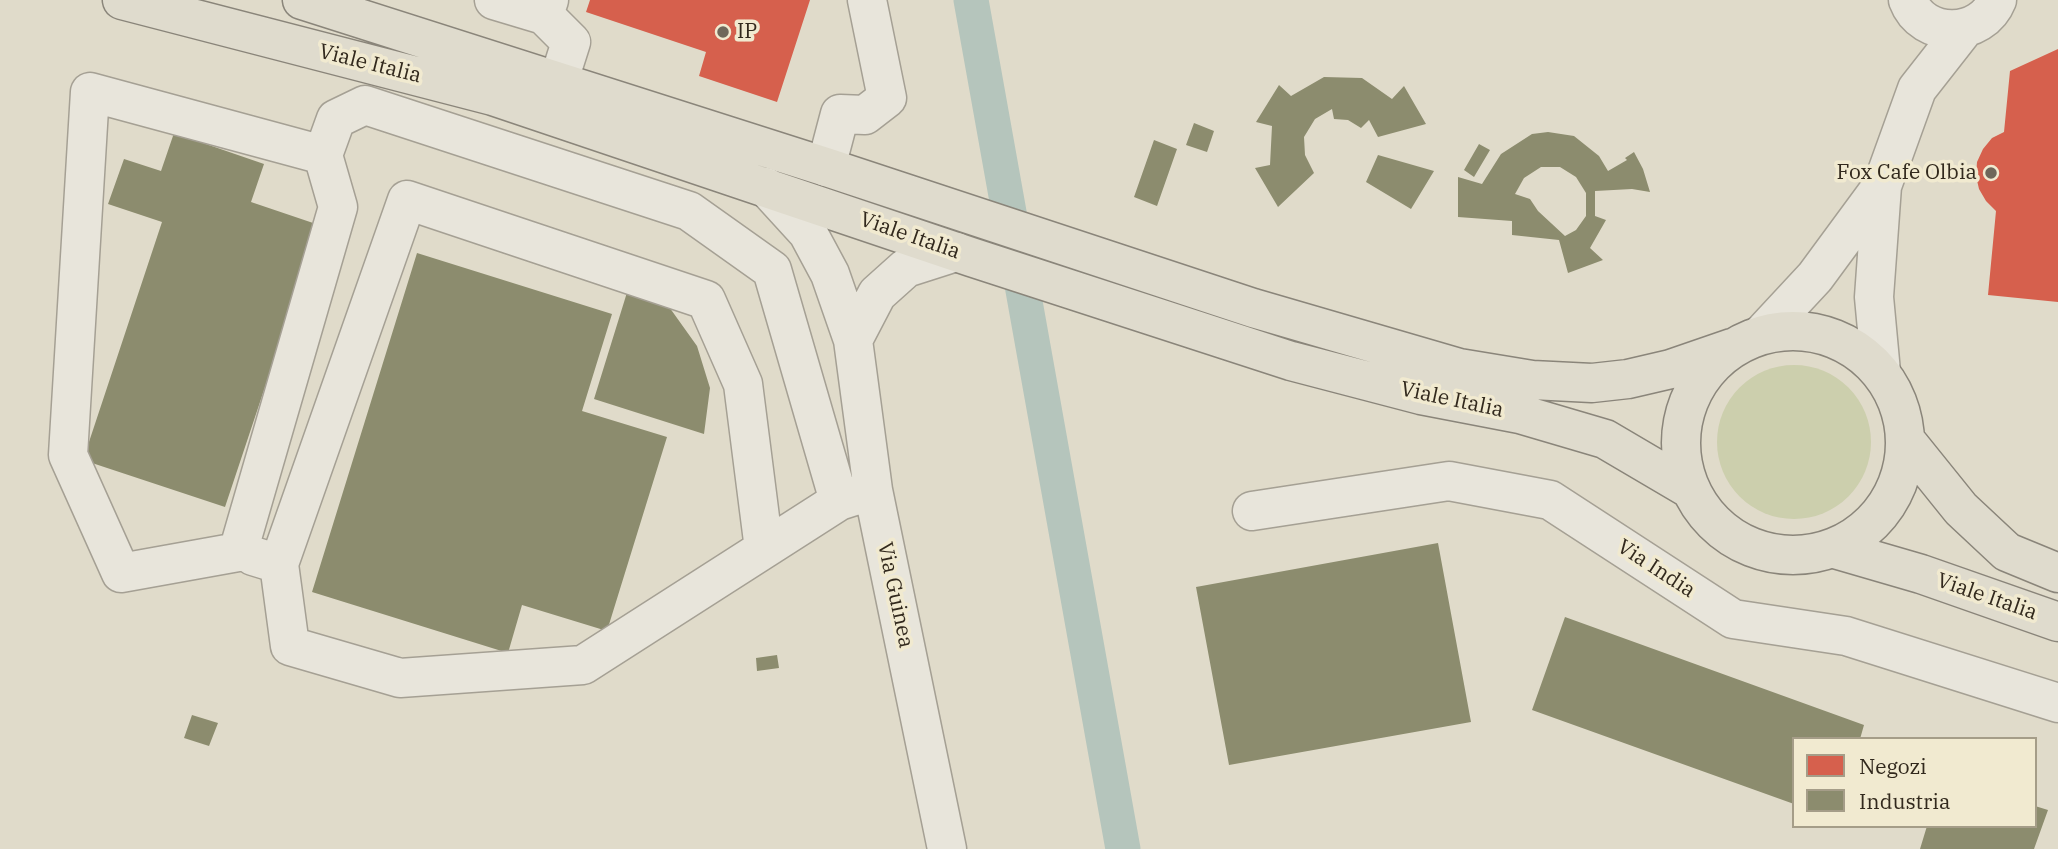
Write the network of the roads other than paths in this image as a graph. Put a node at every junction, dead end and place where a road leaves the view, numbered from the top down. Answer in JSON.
{"nodes":[{"id":1,"x":122,"y":0,"type":"edge"},
{"id":2,"x":302,"y":0,"type":"edge"},
{"id":3,"x":494,"y":0,"type":"edge"},
{"id":4,"x":867,"y":0,"type":"edge"},
{"id":5,"x":2000,"y":2,"type":"edge"},
{"id":6,"x":1909,"y":6,"type":"edge"},
{"id":7,"x":547,"y":8,"type":"edge"},
{"id":8,"x":1964,"y":29,"type":"junction"},
{"id":9,"x":558,"y":83,"type":"junction"},
{"id":10,"x":1917,"y":89,"type":"junction"},
{"id":11,"x":323,"y":155,"type":"junction"},
{"id":12,"x":825,"y":167,"type":"junction"},
{"id":13,"x":1882,"y":186,"type":"junction"},
{"id":14,"x":766,"y":187,"type":"junction"},
{"id":15,"x":963,"y":254,"type":"junction"},
{"id":16,"x":853,"y":340,"type":"junction"},
{"id":17,"x":1747,"y":341,"type":"junction"},
{"id":18,"x":1881,"y":372,"type":"junction"},
{"id":19,"x":1907,"y":442,"type":"junction"},
{"id":20,"x":1690,"y":488,"type":"junction"},
{"id":21,"x":856,"y":495,"type":"junction"},
{"id":22,"x":1252,"y":511,"type":"dead end"},
{"id":23,"x":764,"y":549,"type":"junction"},
{"id":24,"x":1835,"y":549,"type":"junction"},
{"id":25,"x":238,"y":552,"type":"junction"},
{"id":26,"x":279,"y":564,"type":"junction"},
{"id":27,"x":2058,"y":573,"type":"edge"},
{"id":28,"x":2058,"y":622,"type":"edge"},
{"id":29,"x":2058,"y":703,"type":"edge"},
{"id":30,"x":947,"y":849,"type":"edge"}],
"edges":[{"from":1,"to":14,"type":"main road","name":"Viale Italia"},
{"from":2,"to":9,"type":"main road","name":"Viale Italia"},
{"from":3,"to":7,"type":"street"},
{"from":4,"to":12,"type":"street"},
{"from":5,"to":8,"type":"street"},
{"from":6,"to":8,"type":"street"},
{"from":6,"to":10,"type":"street"},
{"from":7,"to":9,"type":"street"},
{"from":8,"to":10,"type":"street"},
{"from":9,"to":12,"type":"main road","name":"Viale Italia"},
{"from":10,"to":13,"type":"street"},
{"from":11,"to":21,"type":"street"},
{"from":11,"to":25,"type":"street"},
{"from":11,"to":25,"type":"street"},
{"from":12,"to":17,"type":"main road","name":"Viale Italia"},
{"from":13,"to":17,"type":"street"},
{"from":13,"to":18,"type":"street"},
{"from":14,"to":15,"type":"main road","name":"Viale Italia"},
{"from":14,"to":16,"type":"street","name":"Via Guinea"},
{"from":15,"to":16,"type":"street"},
{"from":15,"to":20,"type":"main road","name":"Viale Italia"},
{"from":16,"to":21,"type":"street","name":"Via Guinea"},
{"from":17,"to":18,"type":"main road"},
{"from":17,"to":20,"type":"main road"},
{"from":18,"to":19,"type":"main road"},
{"from":19,"to":24,"type":"main road"},
{"from":19,"to":27,"type":"main road"},
{"from":20,"to":24,"type":"main road"},
{"from":21,"to":23,"type":"street"},
{"from":21,"to":30,"type":"street","name":"Via Guinea"},
{"from":22,"to":29,"type":"street","name":"Via India"},
{"from":23,"to":26,"type":"street"},
{"from":23,"to":26,"type":"street"},
{"from":24,"to":28,"type":"main road","name":"Viale Italia"},
{"from":25,"to":26,"type":"street"}]}
